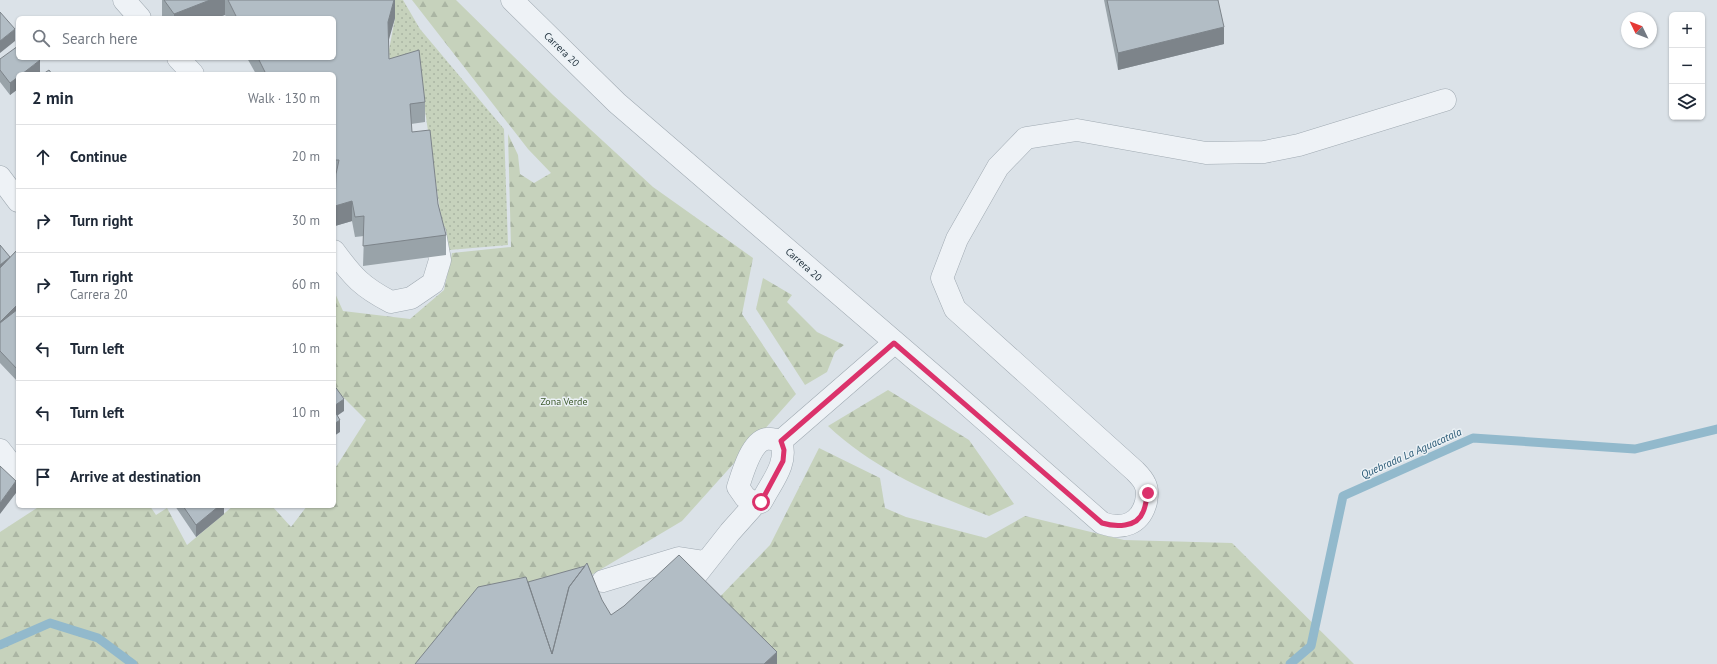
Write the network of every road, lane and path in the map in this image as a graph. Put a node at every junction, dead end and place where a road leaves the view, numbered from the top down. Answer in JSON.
{"nodes":[{"id":1,"x":124,"y":0,"type":"edge"},
{"id":2,"x":512,"y":0,"type":"edge"},
{"id":3,"x":138,"y":16,"type":"edge"},
{"id":4,"x":180,"y":60,"type":"edge"},
{"id":5,"x":191,"y":72,"type":"edge"},
{"id":6,"x":1445,"y":100,"type":"dead end"},
{"id":7,"x":0,"y":177,"type":"edge"},
{"id":8,"x":16,"y":198,"type":"edge"},
{"id":9,"x":436,"y":233,"type":"edge"},
{"id":10,"x":336,"y":254,"type":"edge"},
{"id":11,"x":894,"y":343,"type":"junction"},
{"id":12,"x":781,"y":441,"type":"junction"},
{"id":13,"x":0,"y":450,"type":"edge"},
{"id":14,"x":16,"y":470,"type":"edge"},
{"id":15,"x":755,"y":504,"type":"junction"},
{"id":16,"x":705,"y":562,"type":"junction"},
{"id":17,"x":603,"y":581,"type":"dead end"},
{"id":18,"x":660,"y":611,"type":"edge"}],
"edges":[{"from":1,"to":3,"type":"street"},
{"from":2,"to":11,"type":"street","name":"Carrera 20"},
{"from":4,"to":5,"type":"street"},
{"from":6,"to":11,"type":"street","name":"Carrera 20"},
{"from":7,"to":8,"type":"street"},
{"from":9,"to":10,"type":"street"},
{"from":11,"to":12,"type":"street"},
{"from":12,"to":15,"type":"street"},
{"from":12,"to":15,"type":"street"},
{"from":13,"to":14,"type":"street"},
{"from":15,"to":16,"type":"street"},
{"from":16,"to":17,"type":"street"},
{"from":16,"to":18,"type":"street"}]}
